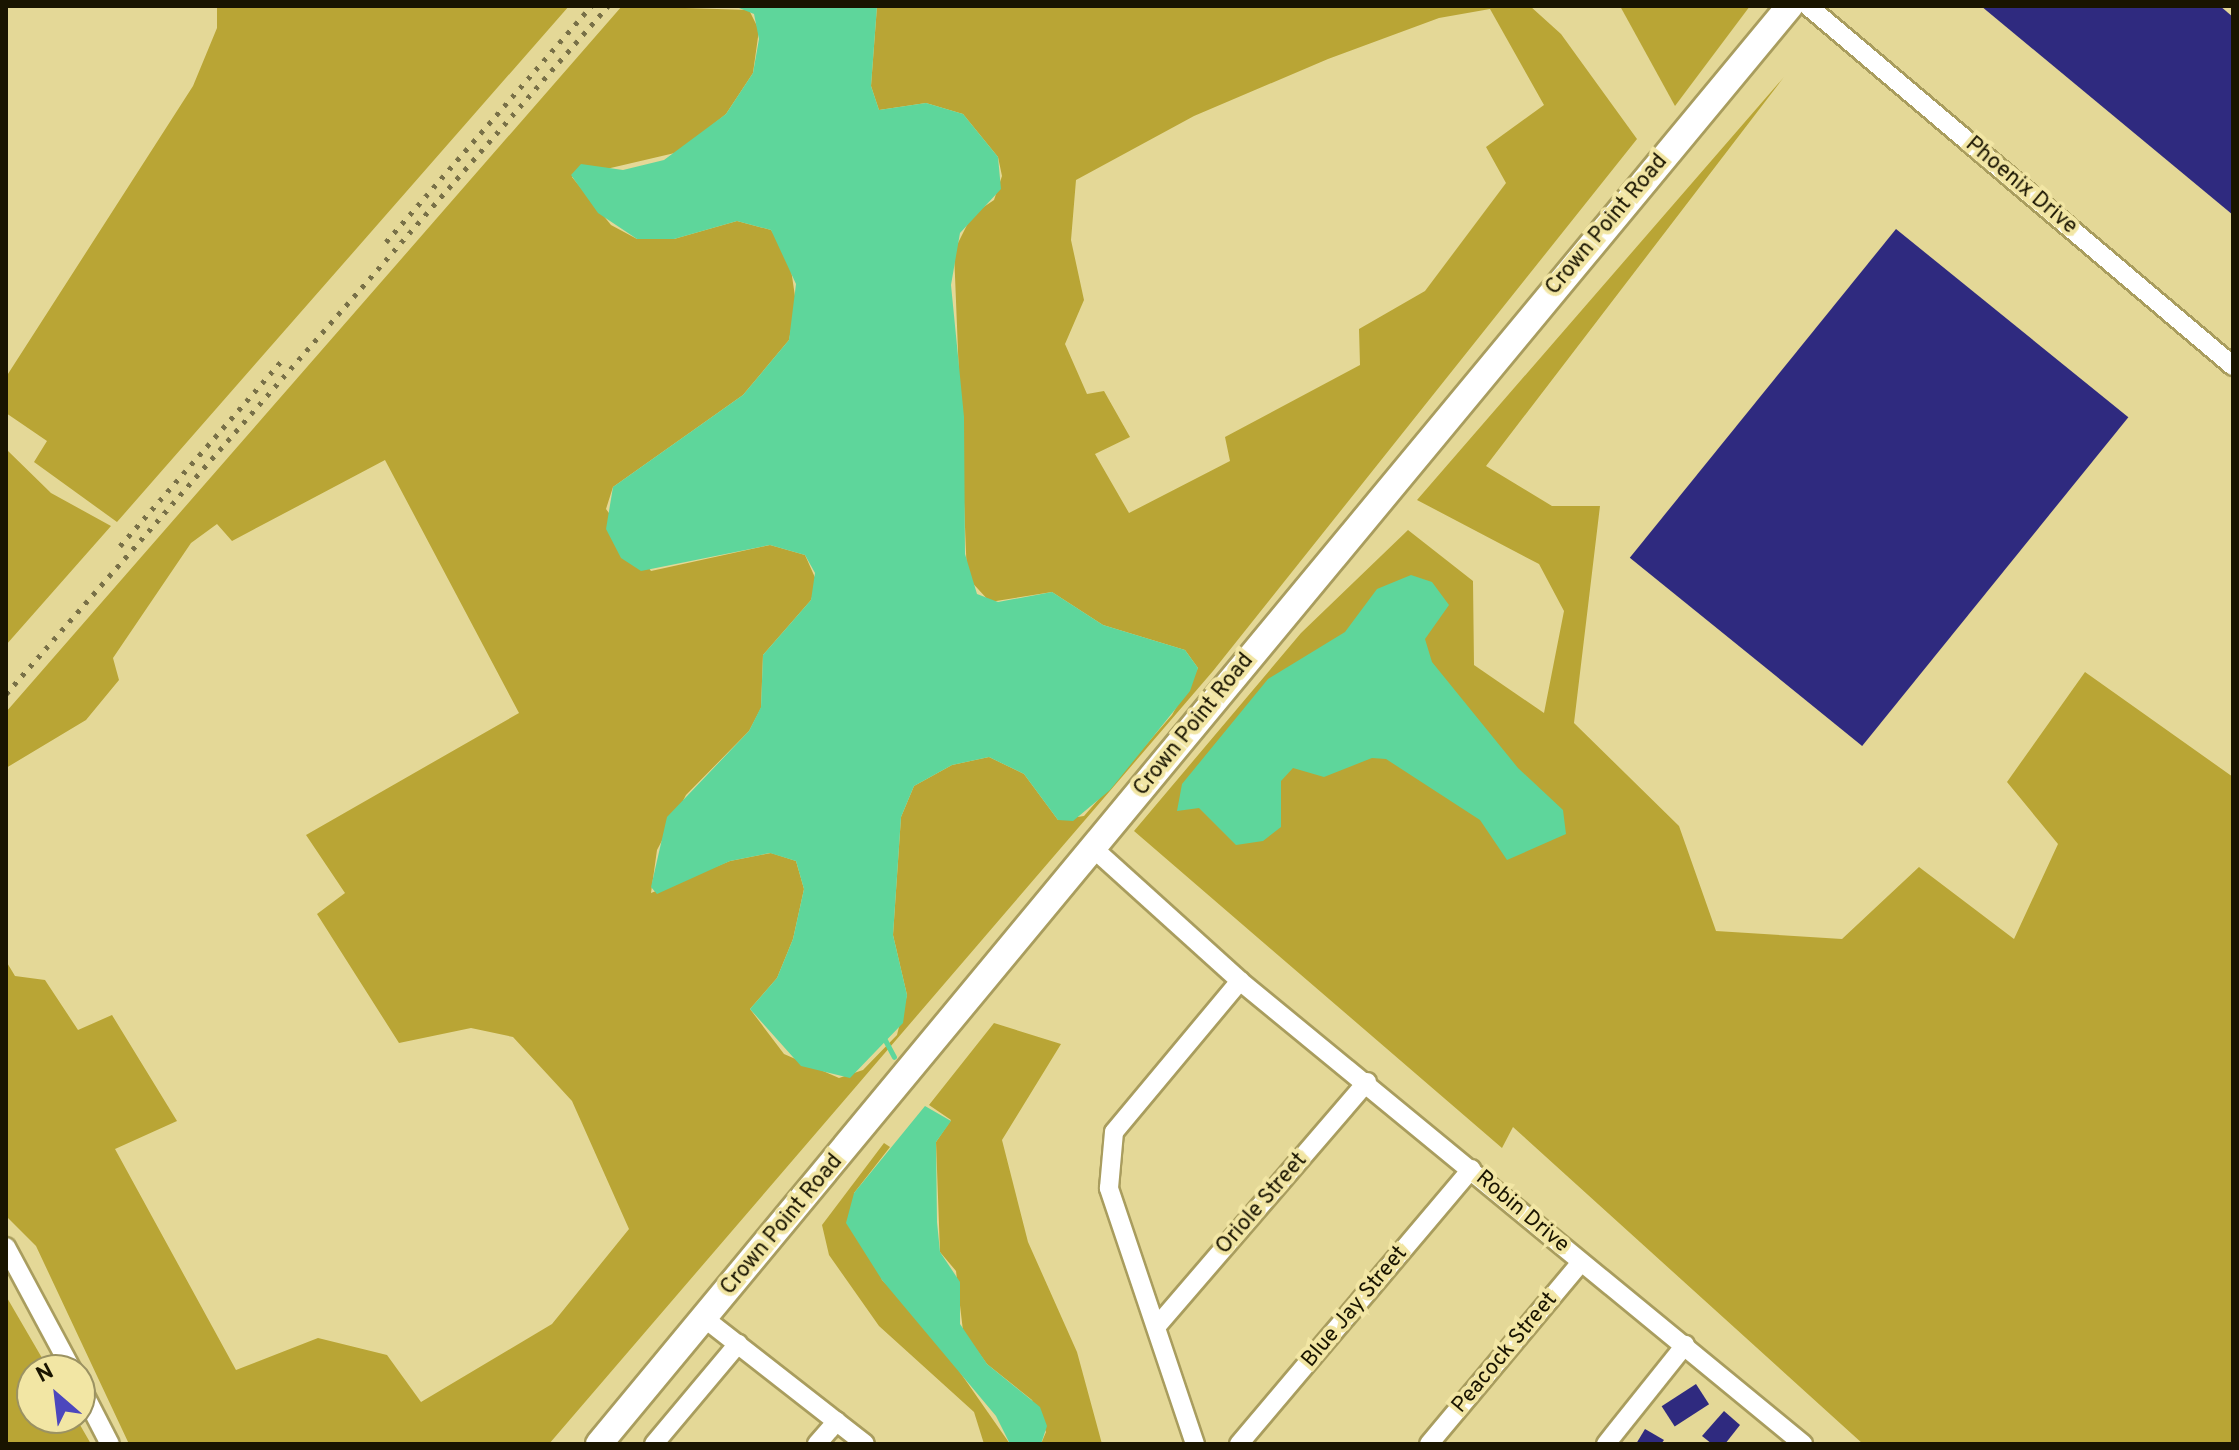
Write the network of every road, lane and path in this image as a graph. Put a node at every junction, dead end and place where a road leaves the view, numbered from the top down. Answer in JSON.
{"nodes":[{"id":1,"x":1790,"y":6,"type":"edge"},
{"id":2,"x":1808,"y":6,"type":"edge"},
{"id":3,"x":2233,"y":366,"type":"edge"},
{"id":4,"x":1093,"y":848,"type":"junction"},
{"id":5,"x":1240,"y":981,"type":"junction"},
{"id":6,"x":1367,"y":1082,"type":"junction"},
{"id":7,"x":1471,"y":1169,"type":"junction"},
{"id":8,"x":6,"y":1247,"type":"edge"},
{"id":9,"x":1581,"y":1262,"type":"junction"},
{"id":10,"x":704,"y":1318,"type":"junction"},
{"id":11,"x":1157,"y":1326,"type":"junction"},
{"id":12,"x":738,"y":1344,"type":"junction"},
{"id":13,"x":1685,"y":1345,"type":"junction"},
{"id":14,"x":63,"y":1354,"type":"edge"},
{"id":15,"x":96,"y":1417,"type":"edge"},
{"id":16,"x":837,"y":1421,"type":"junction"},
{"id":17,"x":110,"y":1444,"type":"edge"},
{"id":18,"x":599,"y":1444,"type":"edge"},
{"id":19,"x":654,"y":1444,"type":"edge"},
{"id":20,"x":817,"y":1444,"type":"edge"},
{"id":21,"x":865,"y":1444,"type":"edge"},
{"id":22,"x":1195,"y":1444,"type":"edge"},
{"id":23,"x":1239,"y":1444,"type":"edge"},
{"id":24,"x":1429,"y":1444,"type":"edge"},
{"id":25,"x":1606,"y":1444,"type":"edge"},
{"id":26,"x":1803,"y":1444,"type":"edge"}],
"edges":[{"from":1,"to":4,"type":"main road","name":"Crown Point Road"},
{"from":2,"to":3,"type":"street","name":"Phoenix Drive"},
{"from":4,"to":5,"type":"street","name":"Robin Drive"},
{"from":4,"to":10,"type":"main road","name":"Crown Point Road"},
{"from":5,"to":6,"type":"street","name":"Robin Drive"},
{"from":5,"to":11,"type":"street"},
{"from":6,"to":7,"type":"street","name":"Robin Drive"},
{"from":6,"to":11,"type":"street","name":"Oriole Street"},
{"from":7,"to":9,"type":"street","name":"Robin Drive"},
{"from":7,"to":23,"type":"street","name":"Blue Jay Street"},
{"from":8,"to":14,"type":"street"},
{"from":9,"to":13,"type":"street","name":"Robin Drive"},
{"from":9,"to":24,"type":"street","name":"Peacock Street"},
{"from":10,"to":12,"type":"street"},
{"from":10,"to":18,"type":"main road","name":"Crown Point Road"},
{"from":11,"to":22,"type":"street"},
{"from":12,"to":16,"type":"street"},
{"from":12,"to":19,"type":"street"},
{"from":13,"to":25,"type":"street"},
{"from":13,"to":26,"type":"street","name":"Robin Drive"},
{"from":15,"to":17,"type":"street"},
{"from":16,"to":20,"type":"street"},
{"from":16,"to":21,"type":"street"}]}
